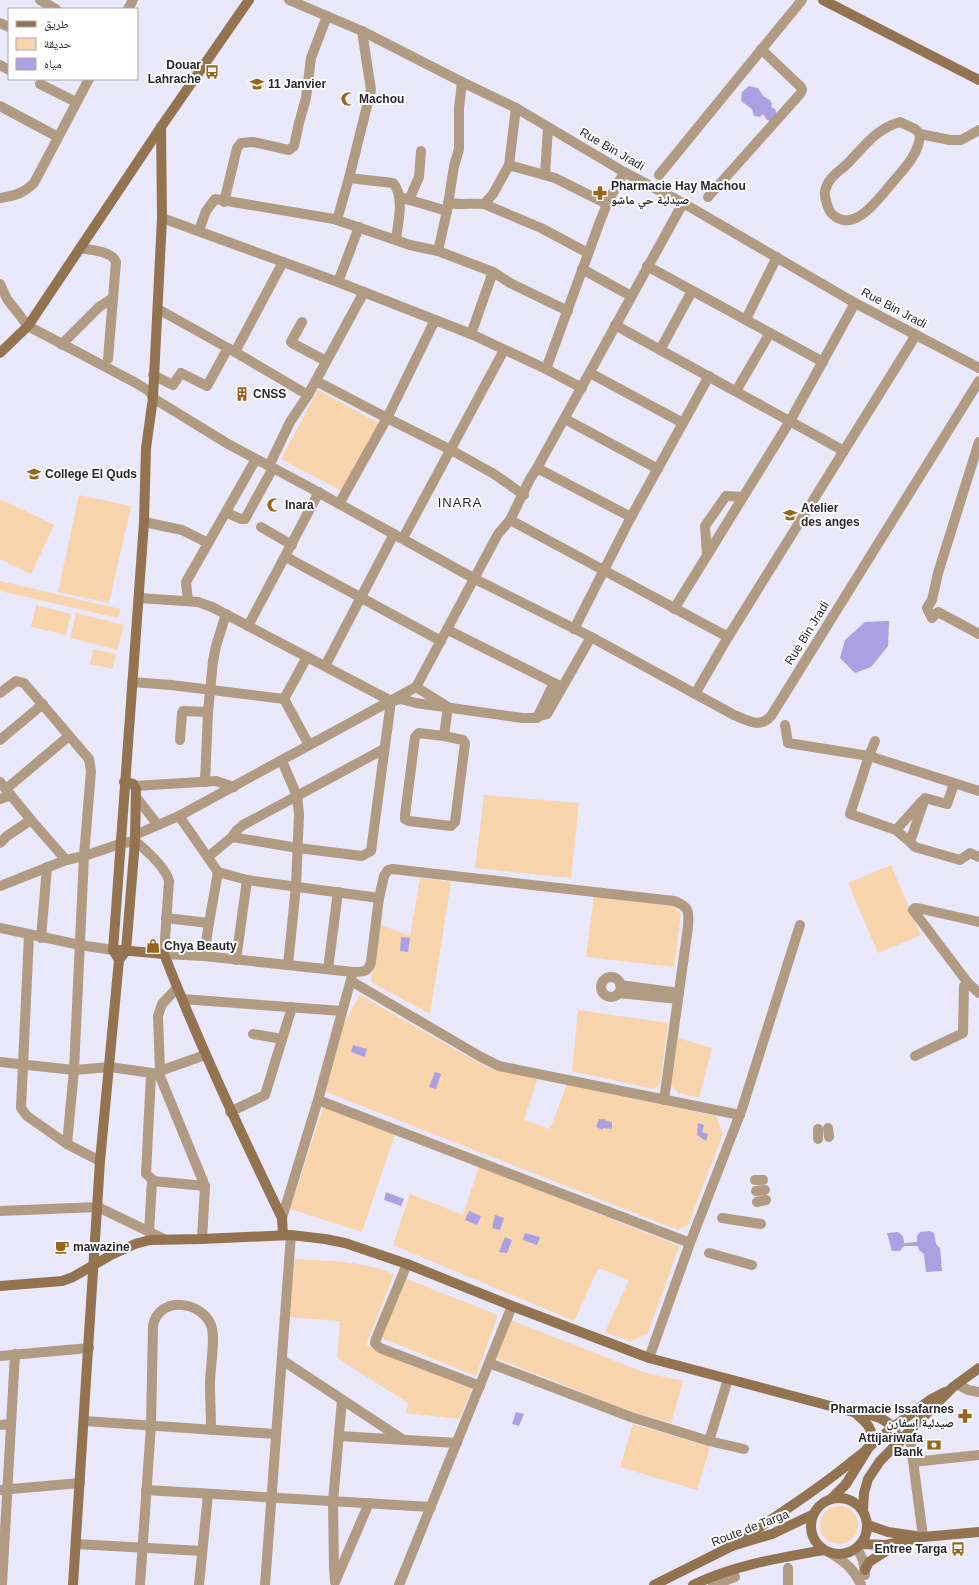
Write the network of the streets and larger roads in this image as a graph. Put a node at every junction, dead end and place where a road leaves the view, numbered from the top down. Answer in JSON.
{"nodes":[{"id":1,"x":40,"y":0,"type":"edge"},
{"id":2,"x":249,"y":0,"type":"edge"},
{"id":3,"x":289,"y":0,"type":"edge"},
{"id":4,"x":802,"y":0,"type":"edge"},
{"id":5,"x":823,"y":0,"type":"edge"},
{"id":6,"x":54,"y":8,"type":"edge"},
{"id":7,"x":327,"y":16,"type":"junction"},
{"id":8,"x":362,"y":31,"type":"junction"},
{"id":9,"x":761,"y":49,"type":"junction"},
{"id":10,"x":88,"y":80,"type":"edge"},
{"id":11,"x":979,"y":80,"type":"edge"},
{"id":12,"x":462,"y":82,"type":"junction"},
{"id":13,"x":40,"y":84,"type":"dead end"},
{"id":14,"x":76,"y":102,"type":"junction"},
{"id":15,"x":0,"y":106,"type":"edge"},
{"id":16,"x":516,"y":108,"type":"junction"},
{"id":17,"x":161,"y":127,"type":"junction"},
{"id":18,"x":548,"y":128,"type":"junction"},
{"id":19,"x":979,"y":130,"type":"edge"},
{"id":20,"x":920,"y":134,"type":"junction"},
{"id":21,"x":58,"y":137,"type":"junction"},
{"id":22,"x":421,"y":151,"type":"dead end"},
{"id":23,"x":510,"y":165,"type":"junction"},
{"id":24,"x":624,"y":172,"type":"junction"},
{"id":25,"x":545,"y":175,"type":"junction"},
{"id":26,"x":659,"y":175,"type":"dead end"},
{"id":27,"x":350,"y":178,"type":"junction"},
{"id":28,"x":708,"y":197,"type":"dead end"},
{"id":29,"x":0,"y":198,"type":"edge"},
{"id":30,"x":405,"y":198,"type":"junction"},
{"id":31,"x":224,"y":202,"type":"junction"},
{"id":32,"x":682,"y":203,"type":"junction"},
{"id":33,"x":484,"y":204,"type":"junction"},
{"id":34,"x":607,"y":204,"type":"junction"},
{"id":35,"x":448,"y":207,"type":"junction"},
{"id":36,"x":162,"y":218,"type":"junction"},
{"id":37,"x":337,"y":220,"type":"junction"},
{"id":38,"x":359,"y":227,"type":"junction"},
{"id":39,"x":199,"y":230,"type":"junction"},
{"id":40,"x":396,"y":240,"type":"junction"},
{"id":41,"x":80,"y":248,"type":"junction"},
{"id":42,"x":438,"y":251,"type":"junction"},
{"id":43,"x":588,"y":253,"type":"junction"},
{"id":44,"x":777,"y":257,"type":"junction"},
{"id":45,"x":283,"y":262,"type":"junction"},
{"id":46,"x":648,"y":266,"type":"junction"},
{"id":47,"x":582,"y":269,"type":"junction"},
{"id":48,"x":493,"y":272,"type":"junction"},
{"id":49,"x":338,"y":282,"type":"junction"},
{"id":50,"x":0,"y":284,"type":"edge"},
{"id":51,"x":692,"y":290,"type":"junction"},
{"id":52,"x":364,"y":292,"type":"junction"},
{"id":53,"x":631,"y":296,"type":"junction"},
{"id":54,"x":113,"y":298,"type":"junction"},
{"id":55,"x":855,"y":303,"type":"junction"},
{"id":56,"x":158,"y":309,"type":"junction"},
{"id":57,"x":568,"y":311,"type":"junction"},
{"id":58,"x":746,"y":319,"type":"junction"},
{"id":59,"x":436,"y":320,"type":"junction"},
{"id":60,"x":302,"y":322,"type":"dead end"},
{"id":61,"x":616,"y":325,"type":"junction"},
{"id":62,"x":28,"y":326,"type":"junction"},
{"id":63,"x":770,"y":332,"type":"junction"},
{"id":64,"x":471,"y":334,"type":"junction"},
{"id":65,"x":916,"y":335,"type":"junction"},
{"id":66,"x":62,"y":345,"type":"junction"},
{"id":67,"x":232,"y":350,"type":"junction"},
{"id":68,"x":504,"y":350,"type":"junction"},
{"id":69,"x":660,"y":350,"type":"junction"},
{"id":70,"x":0,"y":353,"type":"edge"},
{"id":71,"x":108,"y":359,"type":"dead end"},
{"id":72,"x":326,"y":361,"type":"junction"},
{"id":73,"x":823,"y":362,"type":"junction"},
{"id":74,"x":979,"y":368,"type":"edge"},
{"id":75,"x":546,"y":369,"type":"junction"},
{"id":76,"x":590,"y":373,"type":"junction"},
{"id":77,"x":153,"y":375,"type":"junction"},
{"id":78,"x":708,"y":376,"type":"junction"},
{"id":79,"x":316,"y":380,"type":"junction"},
{"id":80,"x":979,"y":381,"type":"edge"},
{"id":81,"x":582,"y":388,"type":"junction"},
{"id":82,"x":736,"y":391,"type":"junction"},
{"id":83,"x":308,"y":395,"type":"junction"},
{"id":84,"x":153,"y":398,"type":"junction"},
{"id":85,"x":387,"y":418,"type":"junction"},
{"id":86,"x":565,"y":419,"type":"junction"},
{"id":87,"x":790,"y":421,"type":"junction"},
{"id":88,"x":683,"y":423,"type":"junction"},
{"id":89,"x":979,"y":442,"type":"edge"},
{"id":90,"x":452,"y":450,"type":"junction"},
{"id":91,"x":844,"y":451,"type":"junction"},
{"id":92,"x":256,"y":459,"type":"junction"},
{"id":93,"x":271,"y":467,"type":"junction"},
{"id":94,"x":537,"y":468,"type":"junction"},
{"id":95,"x":658,"y":469,"type":"junction"},
{"id":96,"x":319,"y":492,"type":"junction"},
{"id":97,"x":524,"y":494,"type":"junction"},
{"id":98,"x":743,"y":497,"type":"junction"},
{"id":99,"x":339,"y":504,"type":"junction"},
{"id":100,"x":227,"y":513,"type":"junction"},
{"id":101,"x":631,"y":517,"type":"junction"},
{"id":102,"x":510,"y":520,"type":"junction"},
{"id":103,"x":144,"y":522,"type":"junction"},
{"id":104,"x":261,"y":527,"type":"dead end"},
{"id":105,"x":399,"y":536,"type":"junction"},
{"id":106,"x":208,"y":544,"type":"junction"},
{"id":107,"x":292,"y":545,"type":"junction"},
{"id":108,"x":708,"y":555,"type":"junction"},
{"id":109,"x":286,"y":556,"type":"junction"},
{"id":110,"x":603,"y":570,"type":"junction"},
{"id":111,"x":475,"y":579,"type":"junction"},
{"id":112,"x":139,"y":598,"type":"junction"},
{"id":113,"x":362,"y":598,"type":"junction"},
{"id":114,"x":188,"y":601,"type":"junction"},
{"id":115,"x":674,"y":609,"type":"junction"},
{"id":116,"x":226,"y":614,"type":"junction"},
{"id":117,"x":248,"y":626,"type":"junction"},
{"id":118,"x":574,"y":628,"type":"junction"},
{"id":119,"x":448,"y":630,"type":"junction"},
{"id":120,"x":979,"y":634,"type":"edge"},
{"id":121,"x":591,"y":637,"type":"junction"},
{"id":122,"x":728,"y":637,"type":"junction"},
{"id":123,"x":441,"y":641,"type":"junction"},
{"id":124,"x":307,"y":657,"type":"junction"},
{"id":125,"x":325,"y":666,"type":"junction"},
{"id":126,"x":132,"y":682,"type":"junction"},
{"id":127,"x":558,"y":685,"type":"junction"},
{"id":128,"x":416,"y":687,"type":"junction"},
{"id":129,"x":210,"y":691,"type":"junction"},
{"id":130,"x":0,"y":693,"type":"edge"},
{"id":131,"x":695,"y":694,"type":"junction"},
{"id":132,"x":284,"y":699,"type":"junction"},
{"id":133,"x":391,"y":701,"type":"junction"},
{"id":134,"x":43,"y":704,"type":"junction"},
{"id":135,"x":448,"y":707,"type":"junction"},
{"id":136,"x":208,"y":712,"type":"junction"},
{"id":137,"x":785,"y":725,"type":"dead end"},
{"id":138,"x":69,"y":736,"type":"junction"},
{"id":139,"x":444,"y":736,"type":"junction"},
{"id":140,"x":0,"y":740,"type":"edge"},
{"id":141,"x":180,"y":740,"type":"dead end"},
{"id":142,"x":875,"y":741,"type":"dead end"},
{"id":143,"x":309,"y":745,"type":"junction"},
{"id":144,"x":384,"y":749,"type":"junction"},
{"id":145,"x":868,"y":756,"type":"junction"},
{"id":146,"x":282,"y":761,"type":"junction"},
{"id":147,"x":124,"y":782,"type":"junction"},
{"id":148,"x":205,"y":782,"type":"junction"},
{"id":149,"x":954,"y":784,"type":"junction"},
{"id":150,"x":135,"y":786,"type":"junction"},
{"id":151,"x":234,"y":787,"type":"junction"},
{"id":152,"x":6,"y":789,"type":"edge"},
{"id":153,"x":979,"y":791,"type":"edge"},
{"id":154,"x":297,"y":796,"type":"junction"},
{"id":155,"x":136,"y":797,"type":"junction"},
{"id":156,"x":925,"y":798,"type":"junction"},
{"id":157,"x":0,"y":799,"type":"edge"},
{"id":158,"x":179,"y":816,"type":"junction"},
{"id":159,"x":31,"y":820,"type":"junction"},
{"id":160,"x":158,"y":824,"type":"junction"},
{"id":161,"x":896,"y":830,"type":"junction"},
{"id":162,"x":232,"y":837,"type":"junction"},
{"id":163,"x":135,"y":838,"type":"junction"},
{"id":164,"x":910,"y":842,"type":"junction"},
{"id":165,"x":0,"y":843,"type":"edge"},
{"id":166,"x":120,"y":844,"type":"junction"},
{"id":167,"x":298,"y":848,"type":"junction"},
{"id":168,"x":84,"y":856,"type":"junction"},
{"id":169,"x":208,"y":857,"type":"junction"},
{"id":170,"x":979,"y":857,"type":"edge"},
{"id":171,"x":66,"y":860,"type":"junction"},
{"id":172,"x":47,"y":867,"type":"junction"},
{"id":173,"x":218,"y":872,"type":"junction"},
{"id":174,"x":247,"y":880,"type":"junction"},
{"id":175,"x":0,"y":886,"type":"edge"},
{"id":176,"x":296,"y":886,"type":"junction"},
{"id":177,"x":338,"y":892,"type":"junction"},
{"id":178,"x":379,"y":898,"type":"junction"},
{"id":179,"x":166,"y":918,"type":"junction"},
{"id":180,"x":979,"y":922,"type":"edge"},
{"id":181,"x":209,"y":923,"type":"junction"},
{"id":182,"x":800,"y":926,"type":"dead end"},
{"id":183,"x":0,"y":928,"type":"edge"},
{"id":184,"x":29,"y":935,"type":"junction"},
{"id":185,"x":41,"y":938,"type":"junction"},
{"id":186,"x":80,"y":946,"type":"junction"},
{"id":187,"x":113,"y":950,"type":"junction"},
{"id":188,"x":126,"y":951,"type":"junction"},
{"id":189,"x":164,"y":954,"type":"junction"},
{"id":190,"x":204,"y":956,"type":"junction"},
{"id":191,"x":119,"y":960,"type":"junction"},
{"id":192,"x":236,"y":960,"type":"junction"},
{"id":193,"x":288,"y":965,"type":"junction"},
{"id":194,"x":328,"y":969,"type":"junction"},
{"id":195,"x":352,"y":977,"type":"junction"},
{"id":196,"x":968,"y":983,"type":"junction"},
{"id":197,"x":177,"y":988,"type":"junction"},
{"id":198,"x":620,"y":989,"type":"dead end"},
{"id":199,"x":979,"y":993,"type":"edge"},
{"id":200,"x":678,"y":996,"type":"junction"},
{"id":201,"x":182,"y":999,"type":"junction"},
{"id":202,"x":292,"y":1007,"type":"junction"},
{"id":203,"x":342,"y":1011,"type":"junction"},
{"id":204,"x":253,"y":1034,"type":"dead end"},
{"id":205,"x":282,"y":1039,"type":"junction"},
{"id":206,"x":205,"y":1055,"type":"junction"},
{"id":207,"x":916,"y":1056,"type":"dead end"},
{"id":208,"x":0,"y":1062,"type":"edge"},
{"id":209,"x":23,"y":1064,"type":"junction"},
{"id":210,"x":110,"y":1067,"type":"junction"},
{"id":211,"x":74,"y":1070,"type":"junction"},
{"id":212,"x":157,"y":1073,"type":"junction"},
{"id":213,"x":318,"y":1100,"type":"junction"},
{"id":214,"x":664,"y":1100,"type":"junction"},
{"id":215,"x":230,"y":1112,"type":"junction"},
{"id":216,"x":740,"y":1115,"type":"junction"},
{"id":217,"x":67,"y":1144,"type":"junction"},
{"id":218,"x":100,"y":1161,"type":"junction"},
{"id":219,"x":152,"y":1181,"type":"junction"},
{"id":220,"x":206,"y":1186,"type":"junction"},
{"id":221,"x":98,"y":1207,"type":"junction"},
{"id":222,"x":0,"y":1211,"type":"edge"},
{"id":223,"x":282,"y":1218,"type":"junction"},
{"id":224,"x":722,"y":1218,"type":"dead end"},
{"id":225,"x":761,"y":1224,"type":"dead end"},
{"id":226,"x":149,"y":1232,"type":"junction"},
{"id":227,"x":287,"y":1235,"type":"junction"},
{"id":228,"x":164,"y":1239,"type":"junction"},
{"id":229,"x":202,"y":1240,"type":"junction"},
{"id":230,"x":690,"y":1243,"type":"junction"},
{"id":231,"x":709,"y":1253,"type":"dead end"},
{"id":232,"x":407,"y":1264,"type":"junction"},
{"id":233,"x":94,"y":1265,"type":"junction"},
{"id":234,"x":752,"y":1265,"type":"dead end"},
{"id":235,"x":0,"y":1286,"type":"edge"},
{"id":236,"x":512,"y":1306,"type":"junction"},
{"id":237,"x":89,"y":1348,"type":"junction"},
{"id":238,"x":15,"y":1354,"type":"junction"},
{"id":239,"x":0,"y":1356,"type":"edge"},
{"id":240,"x":649,"y":1358,"type":"junction"},
{"id":241,"x":282,"y":1360,"type":"junction"},
{"id":242,"x":489,"y":1363,"type":"junction"},
{"id":243,"x":979,"y":1368,"type":"edge"},
{"id":244,"x":728,"y":1379,"type":"junction"},
{"id":245,"x":480,"y":1386,"type":"junction"},
{"id":246,"x":955,"y":1386,"type":"junction"},
{"id":247,"x":979,"y":1392,"type":"edge"},
{"id":248,"x":342,"y":1400,"type":"junction"},
{"id":249,"x":853,"y":1412,"type":"junction"},
{"id":250,"x":84,"y":1421,"type":"junction"},
{"id":251,"x":10,"y":1424,"type":"junction"},
{"id":252,"x":0,"y":1425,"type":"edge"},
{"id":253,"x":151,"y":1425,"type":"junction"},
{"id":254,"x":893,"y":1427,"type":"junction"},
{"id":255,"x":211,"y":1430,"type":"junction"},
{"id":256,"x":276,"y":1434,"type":"junction"},
{"id":257,"x":907,"y":1435,"type":"junction"},
{"id":258,"x":339,"y":1436,"type":"junction"},
{"id":259,"x":402,"y":1439,"type":"junction"},
{"id":260,"x":709,"y":1440,"type":"junction"},
{"id":261,"x":456,"y":1443,"type":"junction"},
{"id":262,"x":899,"y":1443,"type":"junction"},
{"id":263,"x":869,"y":1447,"type":"junction"},
{"id":264,"x":744,"y":1449,"type":"dead end"},
{"id":265,"x":979,"y":1456,"type":"edge"},
{"id":266,"x":913,"y":1462,"type":"junction"},
{"id":267,"x":80,"y":1483,"type":"junction"},
{"id":268,"x":4,"y":1490,"type":"edge"},
{"id":269,"x":146,"y":1490,"type":"junction"},
{"id":270,"x":208,"y":1494,"type":"junction"},
{"id":271,"x":271,"y":1498,"type":"junction"},
{"id":272,"x":832,"y":1498,"type":"junction"},
{"id":273,"x":333,"y":1501,"type":"junction"},
{"id":274,"x":369,"y":1503,"type":"junction"},
{"id":275,"x":431,"y":1507,"type":"junction"},
{"id":276,"x":863,"y":1510,"type":"junction"},
{"id":277,"x":812,"y":1515,"type":"junction"},
{"id":278,"x":868,"y":1525,"type":"junction"},
{"id":279,"x":979,"y":1532,"type":"edge"},
{"id":280,"x":923,"y":1537,"type":"junction"},
{"id":281,"x":899,"y":1543,"type":"junction"},
{"id":282,"x":76,"y":1544,"type":"junction"},
{"id":283,"x":732,"y":1546,"type":"junction"},
{"id":284,"x":859,"y":1546,"type":"junction"},
{"id":285,"x":143,"y":1547,"type":"junction"},
{"id":286,"x":202,"y":1551,"type":"junction"},
{"id":287,"x":828,"y":1552,"type":"junction"},
{"id":288,"x":2,"y":1558,"type":"edge"},
{"id":289,"x":788,"y":1568,"type":"dead end"},
{"id":290,"x":865,"y":1570,"type":"junction"},
{"id":291,"x":735,"y":1577,"type":"edge"},
{"id":292,"x":335,"y":1583,"type":"edge"},
{"id":293,"x":2,"y":1585,"type":"edge"},
{"id":294,"x":73,"y":1585,"type":"edge"},
{"id":295,"x":140,"y":1585,"type":"edge"},
{"id":296,"x":199,"y":1585,"type":"edge"},
{"id":297,"x":265,"y":1585,"type":"edge"},
{"id":298,"x":399,"y":1585,"type":"edge"},
{"id":299,"x":654,"y":1585,"type":"edge"},
{"id":300,"x":693,"y":1585,"type":"edge"},
{"id":301,"x":713,"y":1585,"type":"edge"},
{"id":302,"x":788,"y":1585,"type":"edge"},
{"id":303,"x":861,"y":1585,"type":"edge"}],
"edges":[{"from":1,"to":6,"type":"street"},
{"from":2,"to":17,"type":"street"},
{"from":3,"to":7,"type":"street","name":"Rue Bin Jradi"},
{"from":4,"to":9,"type":"street"},
{"from":5,"to":11,"type":"street"},
{"from":7,"to":8,"type":"street","name":"Rue Bin Jradi"},
{"from":7,"to":31,"type":"street"},
{"from":8,"to":12,"type":"street","name":"Rue Bin Jradi"},
{"from":8,"to":27,"type":"street"},
{"from":9,"to":26,"type":"street"},
{"from":9,"to":28,"type":"street"},
{"from":10,"to":14,"type":"street"},
{"from":12,"to":16,"type":"street","name":"Rue Bin Jradi"},
{"from":12,"to":35,"type":"street"},
{"from":13,"to":14,"type":"street"},
{"from":14,"to":21,"type":"street"},
{"from":15,"to":21,"type":"street"},
{"from":16,"to":18,"type":"street","name":"Rue Bin Jradi"},
{"from":16,"to":23,"type":"street"},
{"from":17,"to":36,"type":"street"},
{"from":17,"to":41,"type":"street"},
{"from":18,"to":24,"type":"street","name":"Rue Bin Jradi"},
{"from":18,"to":25,"type":"street"},
{"from":19,"to":20,"type":"street"},
{"from":20,"to":20,"type":"street"},
{"from":21,"to":29,"type":"street"},
{"from":22,"to":30,"type":"street"},
{"from":23,"to":25,"type":"street"},
{"from":23,"to":33,"type":"street"},
{"from":24,"to":32,"type":"street","name":"Rue Bin Jradi"},
{"from":24,"to":34,"type":"street"},
{"from":25,"to":34,"type":"street"},
{"from":27,"to":30,"type":"street"},
{"from":27,"to":37,"type":"street"},
{"from":30,"to":35,"type":"street"},
{"from":30,"to":40,"type":"street"},
{"from":31,"to":37,"type":"street"},
{"from":31,"to":39,"type":"street"},
{"from":32,"to":44,"type":"street","name":"Rue Bin Jradi"},
{"from":32,"to":46,"type":"street"},
{"from":33,"to":35,"type":"street"},
{"from":33,"to":43,"type":"street"},
{"from":34,"to":43,"type":"street"},
{"from":35,"to":42,"type":"street"},
{"from":36,"to":39,"type":"street"},
{"from":36,"to":56,"type":"street"},
{"from":37,"to":38,"type":"street"},
{"from":38,"to":40,"type":"street"},
{"from":38,"to":49,"type":"street"},
{"from":39,"to":45,"type":"street"},
{"from":40,"to":42,"type":"street"},
{"from":41,"to":54,"type":"street"},
{"from":41,"to":62,"type":"street"},
{"from":42,"to":48,"type":"street"},
{"from":43,"to":47,"type":"street"},
{"from":44,"to":55,"type":"street","name":"Rue Bin Jradi"},
{"from":44,"to":58,"type":"street"},
{"from":45,"to":49,"type":"street"},
{"from":45,"to":67,"type":"street"},
{"from":46,"to":51,"type":"street"},
{"from":46,"to":53,"type":"street"},
{"from":47,"to":53,"type":"street"},
{"from":47,"to":57,"type":"street"},
{"from":48,"to":57,"type":"street"},
{"from":48,"to":64,"type":"street"},
{"from":49,"to":52,"type":"street"},
{"from":50,"to":62,"type":"street"},
{"from":51,"to":58,"type":"street"},
{"from":51,"to":69,"type":"street"},
{"from":52,"to":59,"type":"street"},
{"from":52,"to":72,"type":"street"},
{"from":53,"to":61,"type":"street"},
{"from":54,"to":66,"type":"street"},
{"from":54,"to":71,"type":"street"},
{"from":55,"to":65,"type":"street","name":"Rue Bin Jradi"},
{"from":55,"to":73,"type":"street"},
{"from":56,"to":67,"type":"street"},
{"from":56,"to":77,"type":"street"},
{"from":57,"to":75,"type":"street"},
{"from":58,"to":63,"type":"street"},
{"from":59,"to":64,"type":"street"},
{"from":59,"to":85,"type":"street"},
{"from":60,"to":72,"type":"street"},
{"from":61,"to":69,"type":"street"},
{"from":61,"to":76,"type":"street"},
{"from":62,"to":66,"type":"street"},
{"from":62,"to":70,"type":"street"},
{"from":63,"to":73,"type":"street"},
{"from":63,"to":82,"type":"street"},
{"from":64,"to":68,"type":"street"},
{"from":65,"to":74,"type":"street","name":"Rue Bin Jradi"},
{"from":65,"to":91,"type":"street"},
{"from":66,"to":84,"type":"street"},
{"from":67,"to":77,"type":"street"},
{"from":67,"to":83,"type":"street"},
{"from":68,"to":75,"type":"street"},
{"from":68,"to":90,"type":"street"},
{"from":69,"to":78,"type":"street"},
{"from":72,"to":79,"type":"street"},
{"from":73,"to":87,"type":"street"},
{"from":75,"to":81,"type":"street"},
{"from":76,"to":81,"type":"street"},
{"from":76,"to":88,"type":"street"},
{"from":77,"to":84,"type":"street"},
{"from":78,"to":82,"type":"street"},
{"from":78,"to":88,"type":"street"},
{"from":79,"to":83,"type":"street"},
{"from":79,"to":85,"type":"street"},
{"from":80,"to":131,"type":"street","name":"Rue Bin Jradi"},
{"from":81,"to":86,"type":"street"},
{"from":82,"to":87,"type":"street"},
{"from":83,"to":93,"type":"street"},
{"from":84,"to":92,"type":"street"},
{"from":84,"to":103,"type":"street"},
{"from":85,"to":90,"type":"street"},
{"from":85,"to":99,"type":"street"},
{"from":86,"to":94,"type":"street"},
{"from":86,"to":95,"type":"street"},
{"from":87,"to":91,"type":"street"},
{"from":87,"to":98,"type":"street"},
{"from":88,"to":95,"type":"street"},
{"from":89,"to":120,"type":"street"},
{"from":90,"to":97,"type":"street"},
{"from":90,"to":105,"type":"street"},
{"from":91,"to":122,"type":"street"},
{"from":92,"to":93,"type":"street"},
{"from":92,"to":100,"type":"street"},
{"from":93,"to":96,"type":"street"},
{"from":93,"to":100,"type":"street"},
{"from":94,"to":97,"type":"street"},
{"from":94,"to":101,"type":"street"},
{"from":95,"to":101,"type":"street"},
{"from":96,"to":99,"type":"street"},
{"from":96,"to":107,"type":"street"},
{"from":97,"to":102,"type":"street"},
{"from":98,"to":108,"type":"street"},
{"from":98,"to":108,"type":"street"},
{"from":99,"to":105,"type":"street"},
{"from":100,"to":106,"type":"street"},
{"from":101,"to":110,"type":"street"},
{"from":102,"to":110,"type":"street"},
{"from":102,"to":111,"type":"street"},
{"from":103,"to":106,"type":"street"},
{"from":103,"to":112,"type":"street"},
{"from":104,"to":107,"type":"street"},
{"from":105,"to":111,"type":"street"},
{"from":105,"to":113,"type":"street"},
{"from":106,"to":114,"type":"street"},
{"from":107,"to":109,"type":"street"},
{"from":108,"to":115,"type":"street"},
{"from":109,"to":113,"type":"street"},
{"from":109,"to":117,"type":"street"},
{"from":110,"to":115,"type":"street"},
{"from":110,"to":118,"type":"street"},
{"from":111,"to":118,"type":"street"},
{"from":111,"to":119,"type":"street"},
{"from":112,"to":114,"type":"street"},
{"from":112,"to":126,"type":"street"},
{"from":113,"to":123,"type":"street"},
{"from":113,"to":125,"type":"street"},
{"from":114,"to":116,"type":"street"},
{"from":115,"to":122,"type":"street"},
{"from":116,"to":117,"type":"street"},
{"from":116,"to":129,"type":"street"},
{"from":117,"to":124,"type":"street"},
{"from":118,"to":121,"type":"street"},
{"from":119,"to":123,"type":"street"},
{"from":119,"to":127,"type":"street"},
{"from":121,"to":127,"type":"street"},
{"from":121,"to":131,"type":"street"},
{"from":122,"to":131,"type":"street"},
{"from":123,"to":128,"type":"street"},
{"from":124,"to":125,"type":"street"},
{"from":124,"to":132,"type":"street"},
{"from":125,"to":133,"type":"street"},
{"from":126,"to":129,"type":"street"},
{"from":126,"to":147,"type":"street"},
{"from":127,"to":135,"type":"street"},
{"from":128,"to":133,"type":"street"},
{"from":128,"to":135,"type":"street"},
{"from":129,"to":132,"type":"street"},
{"from":129,"to":136,"type":"street"},
{"from":130,"to":134,"type":"street"},
{"from":132,"to":143,"type":"street"},
{"from":133,"to":135,"type":"street"},
{"from":133,"to":143,"type":"street"},
{"from":133,"to":144,"type":"street"},
{"from":134,"to":138,"type":"street"},
{"from":134,"to":140,"type":"street"},
{"from":135,"to":139,"type":"street"},
{"from":136,"to":141,"type":"street"},
{"from":136,"to":148,"type":"street"},
{"from":137,"to":145,"type":"street"},
{"from":138,"to":152,"type":"street"},
{"from":138,"to":168,"type":"street"},
{"from":139,"to":139,"type":"street"},
{"from":142,"to":145,"type":"street"},
{"from":143,"to":146,"type":"street"},
{"from":144,"to":154,"type":"street"},
{"from":144,"to":167,"type":"street"},
{"from":145,"to":149,"type":"street"},
{"from":145,"to":161,"type":"street"},
{"from":146,"to":151,"type":"street"},
{"from":146,"to":154,"type":"street"},
{"from":147,"to":150,"type":"street"},
{"from":147,"to":166,"type":"street"},
{"from":148,"to":150,"type":"street"},
{"from":148,"to":151,"type":"street"},
{"from":149,"to":153,"type":"street"},
{"from":149,"to":156,"type":"street"},
{"from":150,"to":155,"type":"street"},
{"from":151,"to":158,"type":"street"},
{"from":152,"to":157,"type":"street"},
{"from":152,"to":159,"type":"street"},
{"from":154,"to":162,"type":"street"},
{"from":154,"to":167,"type":"street"},
{"from":155,"to":160,"type":"street"},
{"from":155,"to":163,"type":"street"},
{"from":156,"to":161,"type":"street"},
{"from":156,"to":164,"type":"street"},
{"from":158,"to":160,"type":"street"},
{"from":158,"to":169,"type":"street"},
{"from":159,"to":165,"type":"street"},
{"from":159,"to":171,"type":"street"},
{"from":160,"to":163,"type":"street"},
{"from":161,"to":164,"type":"street"},
{"from":162,"to":167,"type":"street"},
{"from":162,"to":169,"type":"street"},
{"from":163,"to":166,"type":"street"},
{"from":163,"to":179,"type":"street"},
{"from":163,"to":188,"type":"street"},
{"from":164,"to":170,"type":"street"},
{"from":166,"to":168,"type":"street"},
{"from":166,"to":187,"type":"street"},
{"from":167,"to":176,"type":"street"},
{"from":168,"to":171,"type":"street"},
{"from":168,"to":186,"type":"street"},
{"from":169,"to":173,"type":"street"},
{"from":171,"to":172,"type":"street"},
{"from":172,"to":175,"type":"street"},
{"from":172,"to":185,"type":"street"},
{"from":173,"to":174,"type":"street"},
{"from":173,"to":181,"type":"street"},
{"from":174,"to":176,"type":"street"},
{"from":174,"to":192,"type":"street"},
{"from":176,"to":177,"type":"street"},
{"from":176,"to":193,"type":"street"},
{"from":177,"to":178,"type":"street"},
{"from":177,"to":194,"type":"street"},
{"from":178,"to":195,"type":"street"},
{"from":178,"to":200,"type":"street"},
{"from":179,"to":181,"type":"street"},
{"from":179,"to":189,"type":"street"},
{"from":180,"to":196,"type":"street"},
{"from":181,"to":190,"type":"street"},
{"from":182,"to":216,"type":"street"},
{"from":183,"to":184,"type":"street"},
{"from":184,"to":185,"type":"street"},
{"from":184,"to":209,"type":"street"},
{"from":185,"to":186,"type":"street"},
{"from":186,"to":187,"type":"street"},
{"from":186,"to":211,"type":"street"},
{"from":187,"to":188,"type":"street"},
{"from":187,"to":191,"type":"street"},
{"from":188,"to":189,"type":"street"},
{"from":188,"to":191,"type":"street"},
{"from":189,"to":190,"type":"street"},
{"from":189,"to":197,"type":"street"},
{"from":190,"to":192,"type":"street"},
{"from":191,"to":210,"type":"street"},
{"from":192,"to":193,"type":"street"},
{"from":193,"to":194,"type":"street"},
{"from":194,"to":195,"type":"street"},
{"from":195,"to":203,"type":"street"},
{"from":195,"to":214,"type":"street"},
{"from":196,"to":199,"type":"street"},
{"from":196,"to":207,"type":"street"},
{"from":197,"to":201,"type":"street"},
{"from":197,"to":212,"type":"street"},
{"from":198,"to":200,"type":"street"},
{"from":200,"to":214,"type":"street"},
{"from":201,"to":202,"type":"street"},
{"from":201,"to":206,"type":"street"},
{"from":202,"to":203,"type":"street"},
{"from":202,"to":205,"type":"street"},
{"from":203,"to":213,"type":"street"},
{"from":204,"to":205,"type":"street"},
{"from":205,"to":215,"type":"street"},
{"from":206,"to":212,"type":"street"},
{"from":206,"to":215,"type":"street"},
{"from":208,"to":209,"type":"street"},
{"from":209,"to":211,"type":"street"},
{"from":209,"to":217,"type":"street"},
{"from":210,"to":211,"type":"street"},
{"from":210,"to":212,"type":"street"},
{"from":210,"to":218,"type":"street"},
{"from":211,"to":217,"type":"street"},
{"from":212,"to":219,"type":"street"},
{"from":212,"to":220,"type":"street"},
{"from":213,"to":223,"type":"street"},
{"from":213,"to":230,"type":"street"},
{"from":214,"to":216,"type":"street"},
{"from":215,"to":223,"type":"street"},
{"from":216,"to":230,"type":"street"},
{"from":217,"to":218,"type":"street"},
{"from":218,"to":221,"type":"street"},
{"from":219,"to":220,"type":"street"},
{"from":219,"to":226,"type":"street"},
{"from":220,"to":229,"type":"street"},
{"from":221,"to":222,"type":"street"},
{"from":221,"to":226,"type":"street"},
{"from":221,"to":233,"type":"street"},
{"from":223,"to":227,"type":"street"},
{"from":224,"to":225,"type":"street"},
{"from":226,"to":228,"type":"street"},
{"from":227,"to":229,"type":"street"},
{"from":227,"to":232,"type":"street"},
{"from":227,"to":241,"type":"street"},
{"from":228,"to":229,"type":"street"},
{"from":228,"to":233,"type":"street"},
{"from":230,"to":240,"type":"street"},
{"from":231,"to":234,"type":"street"},
{"from":232,"to":236,"type":"street"},
{"from":232,"to":245,"type":"street"},
{"from":233,"to":235,"type":"street"},
{"from":233,"to":237,"type":"street"},
{"from":236,"to":240,"type":"street"},
{"from":236,"to":242,"type":"street"},
{"from":237,"to":238,"type":"street"},
{"from":237,"to":250,"type":"street"},
{"from":238,"to":239,"type":"street"},
{"from":238,"to":251,"type":"street"},
{"from":240,"to":244,"type":"street"},
{"from":241,"to":248,"type":"street"},
{"from":241,"to":256,"type":"street"},
{"from":242,"to":245,"type":"street"},
{"from":242,"to":260,"type":"street"},
{"from":243,"to":246,"type":"street"},
{"from":244,"to":249,"type":"street"},
{"from":244,"to":260,"type":"street"},
{"from":245,"to":261,"type":"street"},
{"from":246,"to":247,"type":"street"},
{"from":246,"to":254,"type":"street"},
{"from":246,"to":257,"type":"street"},
{"from":248,"to":258,"type":"street"},
{"from":248,"to":259,"type":"street"},
{"from":249,"to":254,"type":"street"},
{"from":249,"to":263,"type":"street"},
{"from":250,"to":253,"type":"street"},
{"from":250,"to":267,"type":"street"},
{"from":251,"to":252,"type":"street"},
{"from":251,"to":268,"type":"street"},
{"from":253,"to":255,"type":"street"},
{"from":253,"to":255,"type":"street"},
{"from":253,"to":269,"type":"street"},
{"from":254,"to":262,"type":"street"},
{"from":254,"to":263,"type":"street"},
{"from":255,"to":256,"type":"street"},
{"from":256,"to":271,"type":"street"},
{"from":257,"to":262,"type":"street"},
{"from":257,"to":266,"type":"street"},
{"from":258,"to":259,"type":"street"},
{"from":258,"to":273,"type":"street"},
{"from":259,"to":261,"type":"street"},
{"from":260,"to":264,"type":"street"},
{"from":261,"to":275,"type":"street"},
{"from":262,"to":276,"type":"street"},
{"from":263,"to":272,"type":"street"},
{"from":263,"to":283,"type":"street"},
{"from":265,"to":266,"type":"street"},
{"from":266,"to":280,"type":"street"},
{"from":267,"to":268,"type":"street"},
{"from":267,"to":282,"type":"street"},
{"from":268,"to":288,"type":"street"},
{"from":269,"to":270,"type":"street"},
{"from":269,"to":285,"type":"street"},
{"from":270,"to":271,"type":"street"},
{"from":270,"to":286,"type":"street"},
{"from":271,"to":273,"type":"street"},
{"from":271,"to":297,"type":"street"},
{"from":272,"to":276,"type":"street"},
{"from":272,"to":277,"type":"street"},
{"from":273,"to":274,"type":"street"},
{"from":273,"to":292,"type":"street"},
{"from":274,"to":275,"type":"street"},
{"from":274,"to":292,"type":"street"},
{"from":275,"to":298,"type":"street"},
{"from":276,"to":278,"type":"street"},
{"from":277,"to":283,"type":"street","name":"Route de Targa"},
{"from":277,"to":287,"type":"street"},
{"from":278,"to":280,"type":"street"},
{"from":278,"to":284,"type":"street"},
{"from":279,"to":280,"type":"street"},
{"from":280,"to":281,"type":"street"},
{"from":281,"to":284,"type":"street"},
{"from":281,"to":290,"type":"street"},
{"from":282,"to":285,"type":"street"},
{"from":282,"to":294,"type":"street"},
{"from":283,"to":299,"type":"street","name":"Route de Targa"},
{"from":284,"to":287,"type":"street"},
{"from":284,"to":290,"type":"street"},
{"from":285,"to":286,"type":"street"},
{"from":285,"to":295,"type":"street"},
{"from":286,"to":296,"type":"street"},
{"from":287,"to":291,"type":"street"},
{"from":287,"to":303,"type":"street"},
{"from":288,"to":293,"type":"street"},
{"from":289,"to":302,"type":"street"},
{"from":290,"to":303,"type":"street"},
{"from":291,"to":300,"type":"street"},
{"from":291,"to":301,"type":"street"}]}
